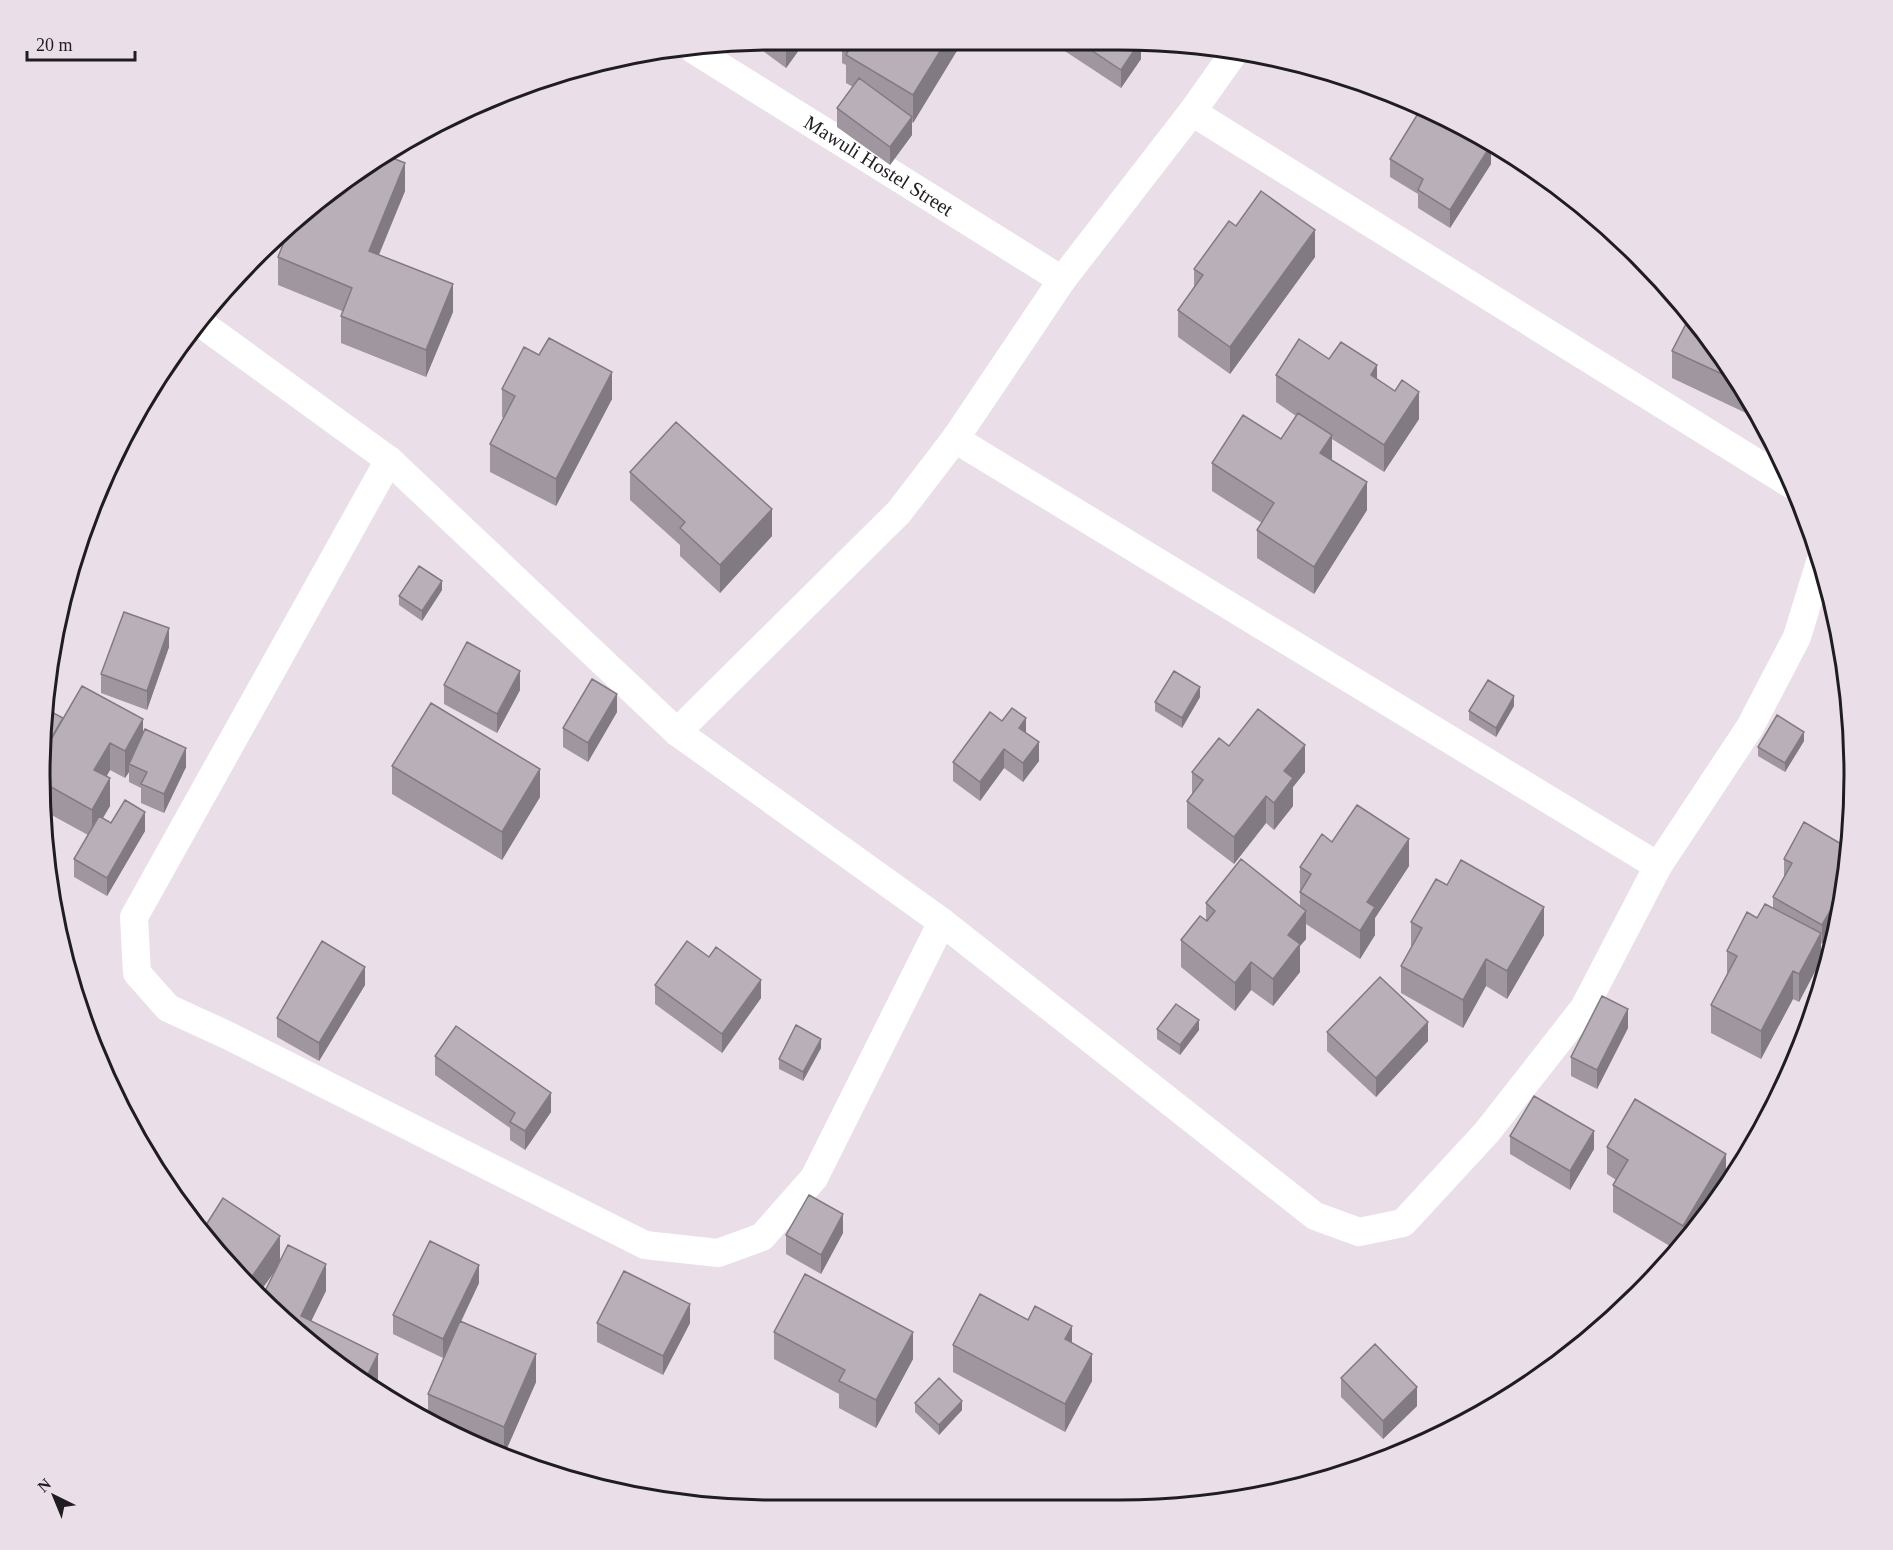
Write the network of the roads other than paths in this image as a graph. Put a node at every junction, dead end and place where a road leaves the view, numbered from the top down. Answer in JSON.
{"nodes":[{"id":1,"x":699,"y":54,"type":"edge"},
{"id":2,"x":1230,"y":59,"type":"edge"},
{"id":3,"x":1192,"y":112,"type":"junction"},
{"id":4,"x":1062,"y":280,"type":"junction"},
{"id":5,"x":205,"y":326,"type":"edge"},
{"id":6,"x":955,"y":439,"type":"junction"},
{"id":7,"x":389,"y":460,"type":"junction"},
{"id":8,"x":1779,"y":477,"type":"edge"},
{"id":9,"x":1816,"y":576,"type":"edge"},
{"id":10,"x":677,"y":732,"type":"junction"},
{"id":11,"x":1658,"y":866,"type":"junction"},
{"id":12,"x":942,"y":922,"type":"junction"}],
"edges":[{"from":1,"to":4,"type":"street","name":"Mawuli Hostel Street"},
{"from":2,"to":3,"type":"street"},
{"from":3,"to":4,"type":"street"},
{"from":3,"to":8,"type":"street"},
{"from":4,"to":6,"type":"street"},
{"from":5,"to":7,"type":"street"},
{"from":6,"to":10,"type":"street"},
{"from":6,"to":11,"type":"street"},
{"from":7,"to":10,"type":"street"},
{"from":7,"to":12,"type":"street"},
{"from":9,"to":11,"type":"street"},
{"from":10,"to":12,"type":"street"},
{"from":11,"to":12,"type":"street"}]}
